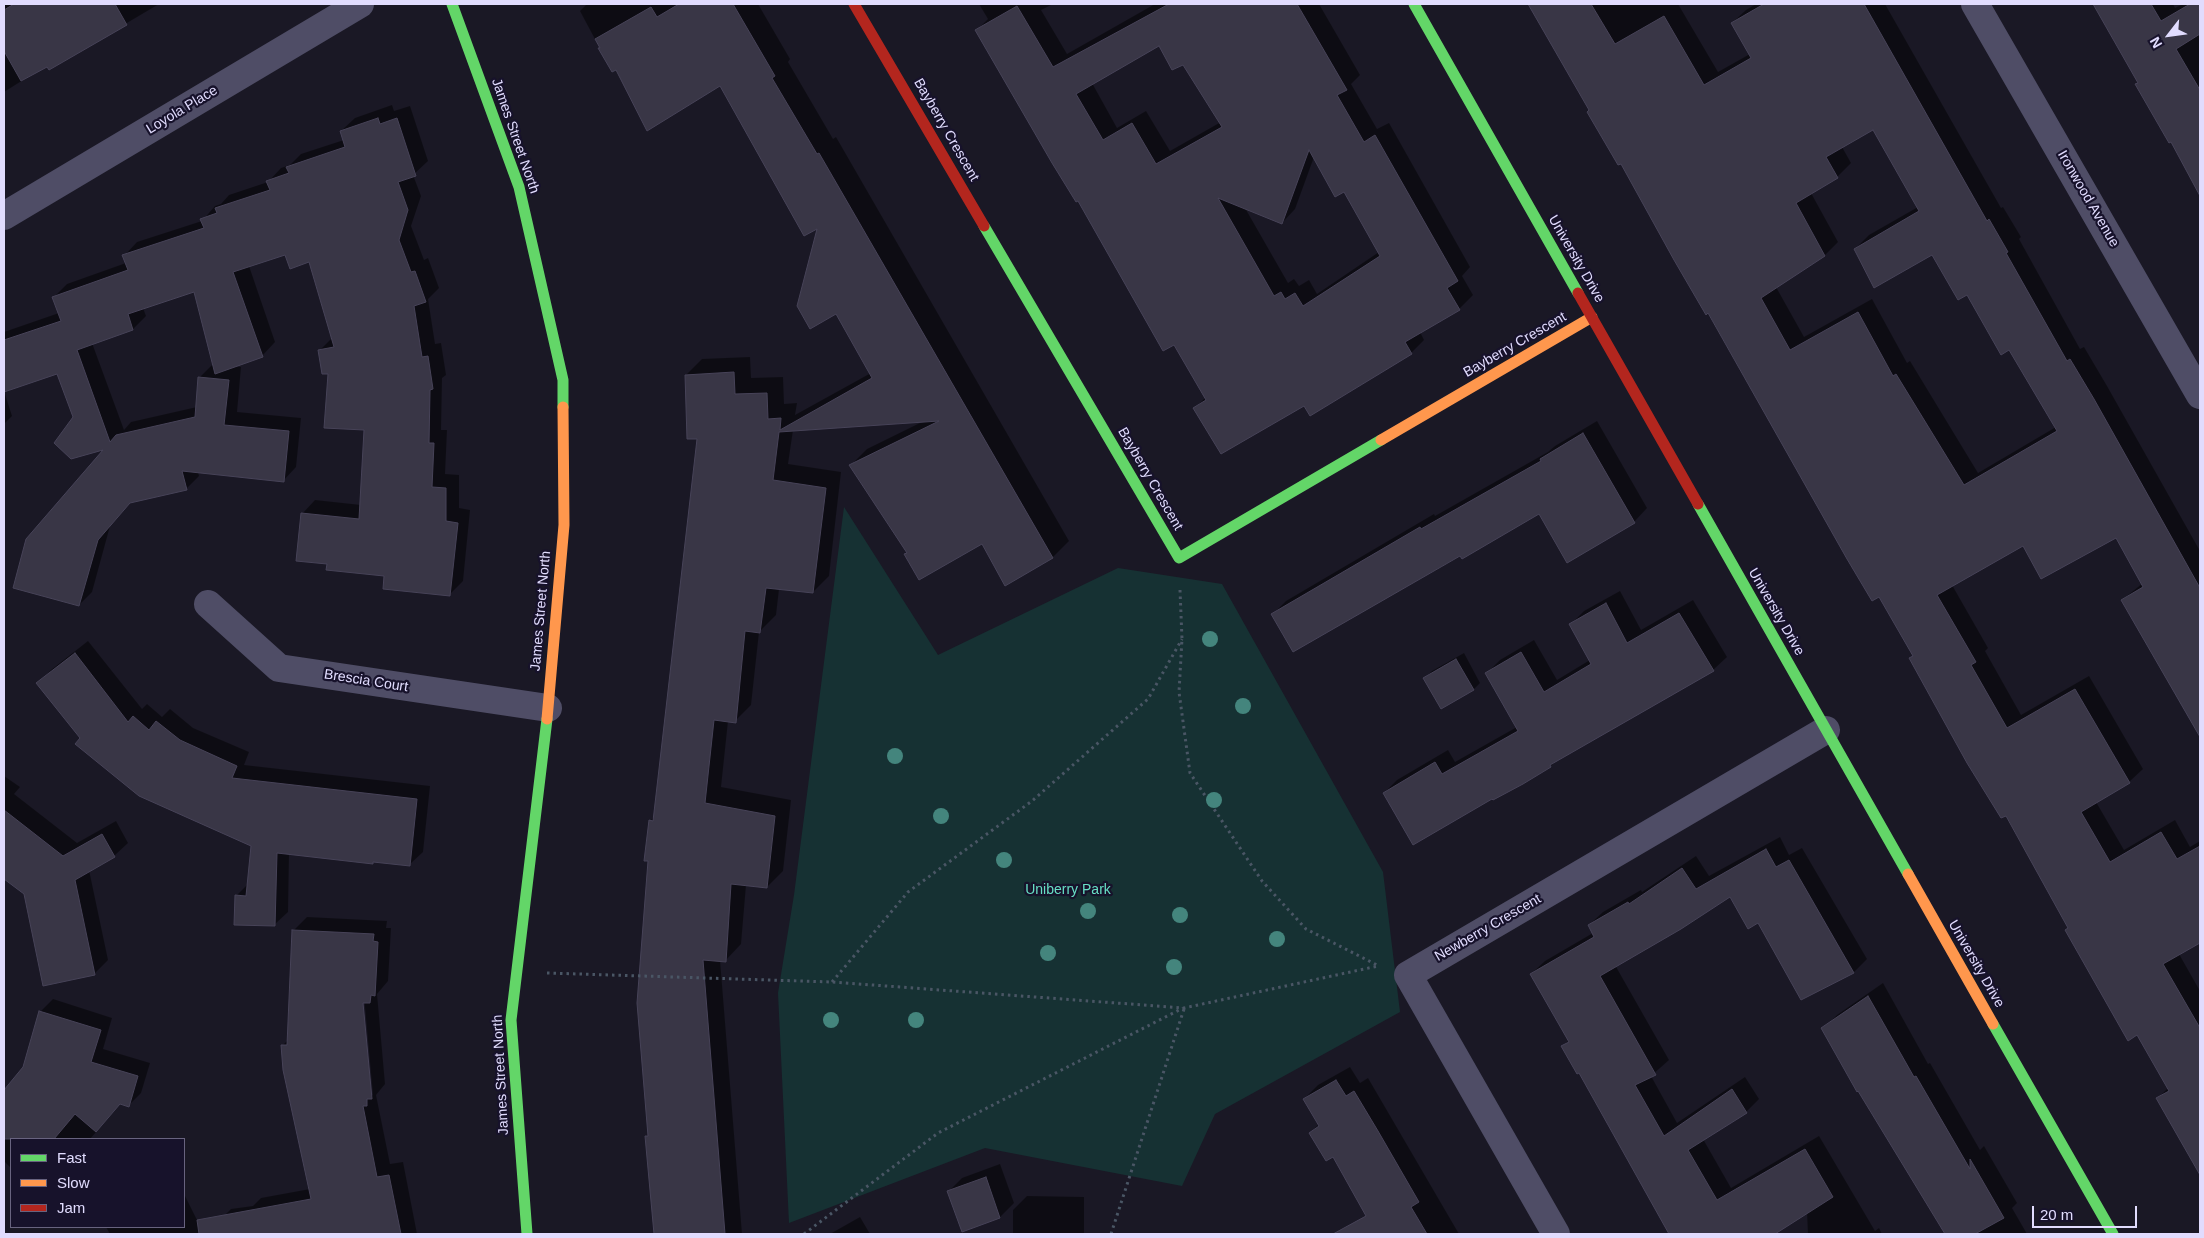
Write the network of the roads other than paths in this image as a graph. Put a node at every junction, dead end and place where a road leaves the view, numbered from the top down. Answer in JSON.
{"nodes":[{"id":1,"x":360,"y":4,"type":"edge"},
{"id":2,"x":452,"y":4,"type":"edge"},
{"id":3,"x":854,"y":4,"type":"edge"},
{"id":4,"x":1414,"y":4,"type":"edge"},
{"id":5,"x":1975,"y":4,"type":"edge"},
{"id":6,"x":4,"y":216,"type":"edge"},
{"id":7,"x":1592,"y":317,"type":"junction"},
{"id":8,"x":2200,"y":395,"type":"edge"},
{"id":9,"x":208,"y":604,"type":"dead end"},
{"id":10,"x":548,"y":708,"type":"junction"},
{"id":11,"x":1826,"y":730,"type":"junction"},
{"id":12,"x":527,"y":1234,"type":"edge"},
{"id":13,"x":1556,"y":1234,"type":"edge"},
{"id":14,"x":2112,"y":1234,"type":"edge"}],
"edges":[{"from":1,"to":6,"type":"street","name":"Loyola Place"},
{"from":2,"to":10,"type":"street","name":"James Street North"},
{"from":3,"to":7,"type":"street","name":"Bayberry Crescent"},
{"from":4,"to":7,"type":"street","name":"University Drive"},
{"from":5,"to":8,"type":"street","name":"Ironwood Avenue"},
{"from":7,"to":11,"type":"street","name":"University Drive"},
{"from":9,"to":10,"type":"street","name":"Brescia Court"},
{"from":10,"to":12,"type":"street","name":"James Street North"},
{"from":11,"to":13,"type":"street","name":"Newberry Crescent"},
{"from":11,"to":14,"type":"street","name":"University Drive"}]}
